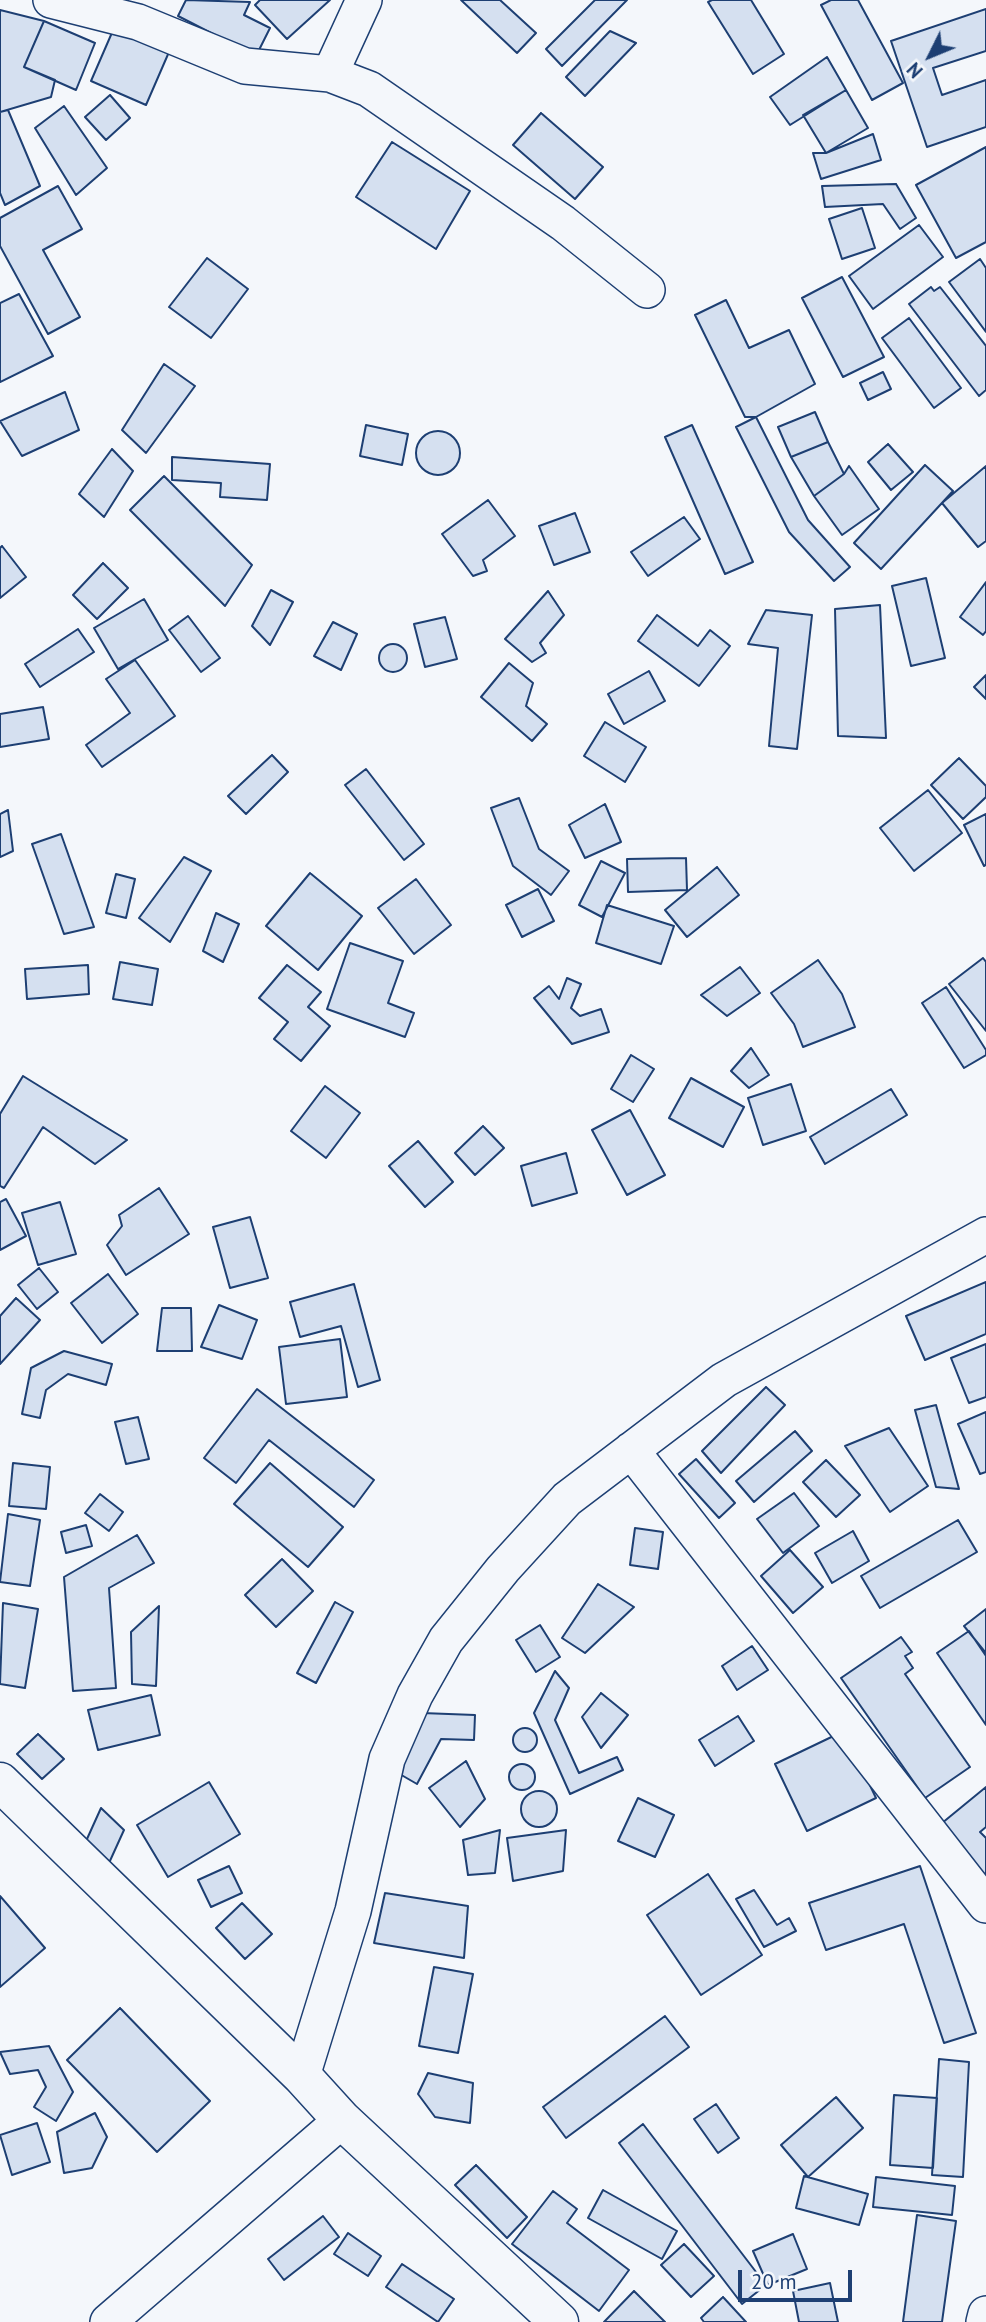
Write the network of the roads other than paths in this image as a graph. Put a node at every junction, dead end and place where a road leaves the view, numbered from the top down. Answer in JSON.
{"nodes":[{"id":1,"x":51,"y":0,"type":"edge"},
{"id":2,"x":364,"y":0,"type":"edge"},
{"id":3,"x":330,"y":74,"type":"junction"},
{"id":4,"x":647,"y":290,"type":"dead end"},
{"id":5,"x":986,"y":1235,"type":"edge"},
{"id":6,"x":631,"y":1450,"type":"junction"},
{"id":7,"x":0,"y":1782,"type":"edge"},
{"id":8,"x":986,"y":1905,"type":"edge"},
{"id":9,"x":302,"y":2076,"type":"junction"},
{"id":10,"x":342,"y":2120,"type":"junction"},
{"id":11,"x":986,"y":2314,"type":"edge"},
{"id":12,"x":108,"y":2322,"type":"edge"},
{"id":13,"x":559,"y":2322,"type":"edge"},
{"id":14,"x":984,"y":2322,"type":"edge"}],
"edges":[{"from":1,"to":3,"type":"street"},
{"from":2,"to":3,"type":"street"},
{"from":3,"to":4,"type":"street"},
{"from":5,"to":6,"type":"street"},
{"from":6,"to":8,"type":"street"},
{"from":6,"to":9,"type":"street"},
{"from":7,"to":9,"type":"main road"},
{"from":9,"to":10,"type":"main road"},
{"from":10,"to":12,"type":"street"},
{"from":10,"to":13,"type":"main road"},
{"from":11,"to":14,"type":"street"}]}
